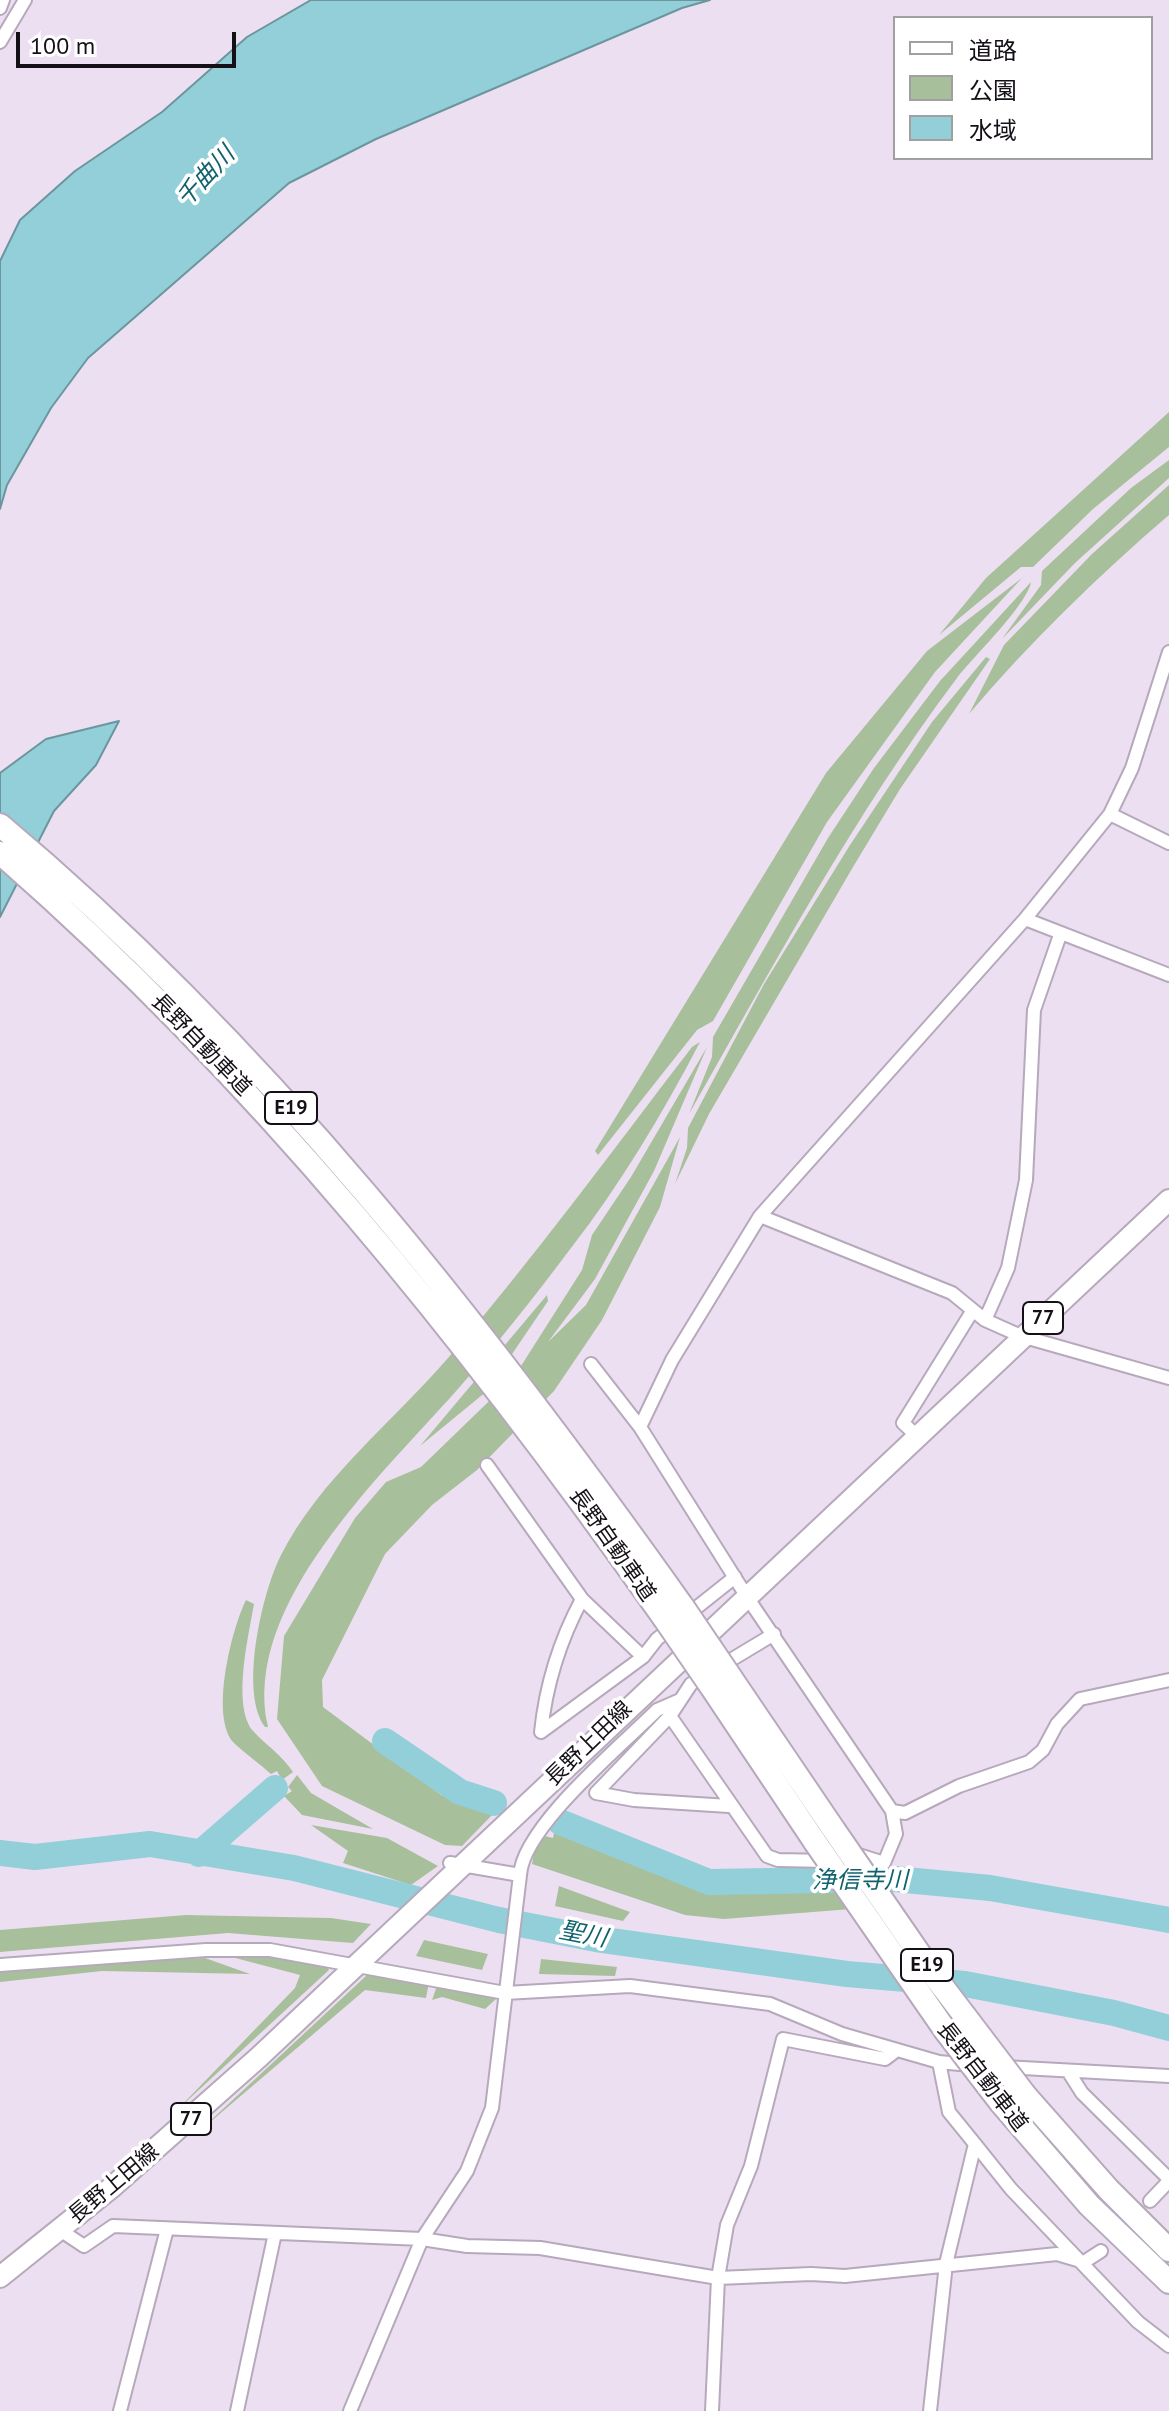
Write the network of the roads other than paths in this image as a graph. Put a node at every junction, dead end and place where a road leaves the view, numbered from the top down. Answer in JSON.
{"nodes":[{"id":1,"x":3,"y":0,"type":"edge"},
{"id":2,"x":25,"y":0,"type":"edge"},
{"id":3,"x":0,"y":8,"type":"edge"},
{"id":4,"x":0,"y":42,"type":"edge"},
{"id":5,"x":1169,"y":652,"type":"edge"},
{"id":6,"x":1110,"y":814,"type":"junction"},
{"id":7,"x":0,"y":825,"type":"edge"},
{"id":8,"x":1169,"y":843,"type":"edge"},
{"id":9,"x":0,"y":853,"type":"edge"},
{"id":10,"x":1025,"y":919,"type":"junction"},
{"id":11,"x":1060,"y":935,"type":"junction"},
{"id":12,"x":1169,"y":975,"type":"edge"},
{"id":13,"x":1169,"y":1200,"type":"edge"},
{"id":14,"x":760,"y":1216,"type":"junction"},
{"id":15,"x":973,"y":1310,"type":"junction"},
{"id":16,"x":985,"y":1320,"type":"junction"},
{"id":17,"x":1021,"y":1336,"type":"junction"},
{"id":18,"x":591,"y":1364,"type":"dead end"},
{"id":19,"x":1169,"y":1378,"type":"edge"},
{"id":20,"x":640,"y":1427,"type":"junction"},
{"id":21,"x":542,"y":1428,"type":"junction"},
{"id":22,"x":918,"y":1437,"type":"junction"},
{"id":23,"x":487,"y":1465,"type":"dead end"},
{"id":24,"x":735,"y":1577,"type":"junction"},
{"id":25,"x":747,"y":1597,"type":"junction"},
{"id":26,"x":582,"y":1599,"type":"junction"},
{"id":27,"x":774,"y":1634,"type":"junction"},
{"id":28,"x":643,"y":1657,"type":"junction"},
{"id":29,"x":1169,"y":1680,"type":"edge"},
{"id":30,"x":680,"y":1700,"type":"junction"},
{"id":31,"x":670,"y":1716,"type":"junction"},
{"id":32,"x":729,"y":1806,"type":"junction"},
{"id":33,"x":892,"y":1811,"type":"junction"},
{"id":34,"x":825,"y":1836,"type":"junction"},
{"id":35,"x":456,"y":1868,"type":"junction"},
{"id":36,"x":520,"y":1875,"type":"junction"},
{"id":37,"x":0,"y":1965,"type":"edge"},
{"id":38,"x":355,"y":1967,"type":"junction"},
{"id":39,"x":506,"y":1987,"type":"junction"},
{"id":40,"x":897,"y":2050,"type":"junction"},
{"id":41,"x":939,"y":2062,"type":"junction"},
{"id":42,"x":1068,"y":2071,"type":"junction"},
{"id":43,"x":1169,"y":2076,"type":"edge"},
{"id":44,"x":975,"y":2144,"type":"junction"},
{"id":45,"x":1169,"y":2180,"type":"edge"},
{"id":46,"x":1150,"y":2201,"type":"dead end"},
{"id":47,"x":167,"y":2229,"type":"junction"},
{"id":48,"x":60,"y":2230,"type":"junction"},
{"id":49,"x":275,"y":2233,"type":"junction"},
{"id":50,"x":422,"y":2239,"type":"junction"},
{"id":51,"x":1169,"y":2250,"type":"edge"},
{"id":52,"x":1101,"y":2251,"type":"dead end"},
{"id":53,"x":1084,"y":2262,"type":"junction"},
{"id":54,"x":946,"y":2264,"type":"junction"},
{"id":55,"x":0,"y":2277,"type":"edge"},
{"id":56,"x":718,"y":2278,"type":"junction"},
{"id":57,"x":1169,"y":2282,"type":"edge"},
{"id":58,"x":1169,"y":2346,"type":"edge"},
{"id":59,"x":120,"y":2411,"type":"edge"},
{"id":60,"x":237,"y":2411,"type":"edge"},
{"id":61,"x":350,"y":2411,"type":"edge"},
{"id":62,"x":712,"y":2411,"type":"edge"},
{"id":63,"x":930,"y":2411,"type":"edge"}],
"edges":[{"from":1,"to":3,"type":"street"},
{"from":2,"to":4,"type":"street"},
{"from":5,"to":6,"type":"street"},
{"from":6,"to":8,"type":"street"},
{"from":6,"to":10,"type":"street"},
{"from":7,"to":21,"type":"highway","name":"長野自動車道","number":"E19"},
{"from":9,"to":21,"type":"highway","name":"長野自動車道","number":"E19"},
{"from":10,"to":11,"type":"street"},
{"from":10,"to":14,"type":"street"},
{"from":11,"to":12,"type":"street"},
{"from":11,"to":16,"type":"street"},
{"from":13,"to":17,"type":"main road","name":"長野上田線","number":"77"},
{"from":14,"to":15,"type":"street"},
{"from":14,"to":20,"type":"street"},
{"from":15,"to":16,"type":"street"},
{"from":15,"to":22,"type":"street"},
{"from":16,"to":17,"type":"street"},
{"from":17,"to":19,"type":"street"},
{"from":17,"to":22,"type":"main road","name":"長野上田線","number":"77"},
{"from":18,"to":20,"type":"street"},
{"from":20,"to":24,"type":"street"},
{"from":21,"to":34,"type":"highway","name":"長野自動車道","number":"E19","bridge":true},
{"from":22,"to":25,"type":"main road","name":"長野上田線","number":"77"},
{"from":23,"to":26,"type":"street"},
{"from":24,"to":25,"type":"street"},
{"from":24,"to":28,"type":"street"},
{"from":25,"to":27,"type":"street"},
{"from":25,"to":35,"type":"main road","name":"長野上田線","number":"77"},
{"from":26,"to":28,"type":"street"},
{"from":26,"to":28,"type":"street"},
{"from":27,"to":30,"type":"street"},
{"from":27,"to":33,"type":"street"},
{"from":29,"to":33,"type":"street"},
{"from":30,"to":31,"type":"street"},
{"from":30,"to":36,"type":"street"},
{"from":31,"to":32,"type":"street"},
{"from":31,"to":32,"type":"street"},
{"from":32,"to":33,"type":"street"},
{"from":34,"to":51,"type":"highway","name":"長野自動車道","number":"E19","bridge":true},
{"from":34,"to":57,"type":"highway","name":"長野自動車道","number":"E19","bridge":true},
{"from":35,"to":36,"type":"street"},
{"from":35,"to":38,"type":"main road","name":"長野上田線","number":"77"},
{"from":36,"to":39,"type":"street"},
{"from":37,"to":38,"type":"street"},
{"from":38,"to":39,"type":"street"},
{"from":38,"to":48,"type":"main road","name":"長野上田線","number":"77"},
{"from":39,"to":40,"type":"street"},
{"from":39,"to":50,"type":"street"},
{"from":40,"to":41,"type":"street"},
{"from":40,"to":56,"type":"street"},
{"from":41,"to":42,"type":"street"},
{"from":41,"to":44,"type":"street"},
{"from":42,"to":43,"type":"street"},
{"from":42,"to":45,"type":"street"},
{"from":44,"to":53,"type":"street"},
{"from":44,"to":54,"type":"street"},
{"from":45,"to":46,"type":"street"},
{"from":47,"to":48,"type":"street"},
{"from":47,"to":49,"type":"street"},
{"from":47,"to":59,"type":"street"},
{"from":48,"to":55,"type":"main road","name":"長野上田線","number":"77"},
{"from":49,"to":50,"type":"street"},
{"from":49,"to":60,"type":"street"},
{"from":50,"to":56,"type":"street"},
{"from":50,"to":61,"type":"street"},
{"from":52,"to":53,"type":"street"},
{"from":53,"to":54,"type":"street"},
{"from":53,"to":58,"type":"street"},
{"from":54,"to":56,"type":"street"},
{"from":54,"to":63,"type":"street"},
{"from":56,"to":62,"type":"street"}]}
